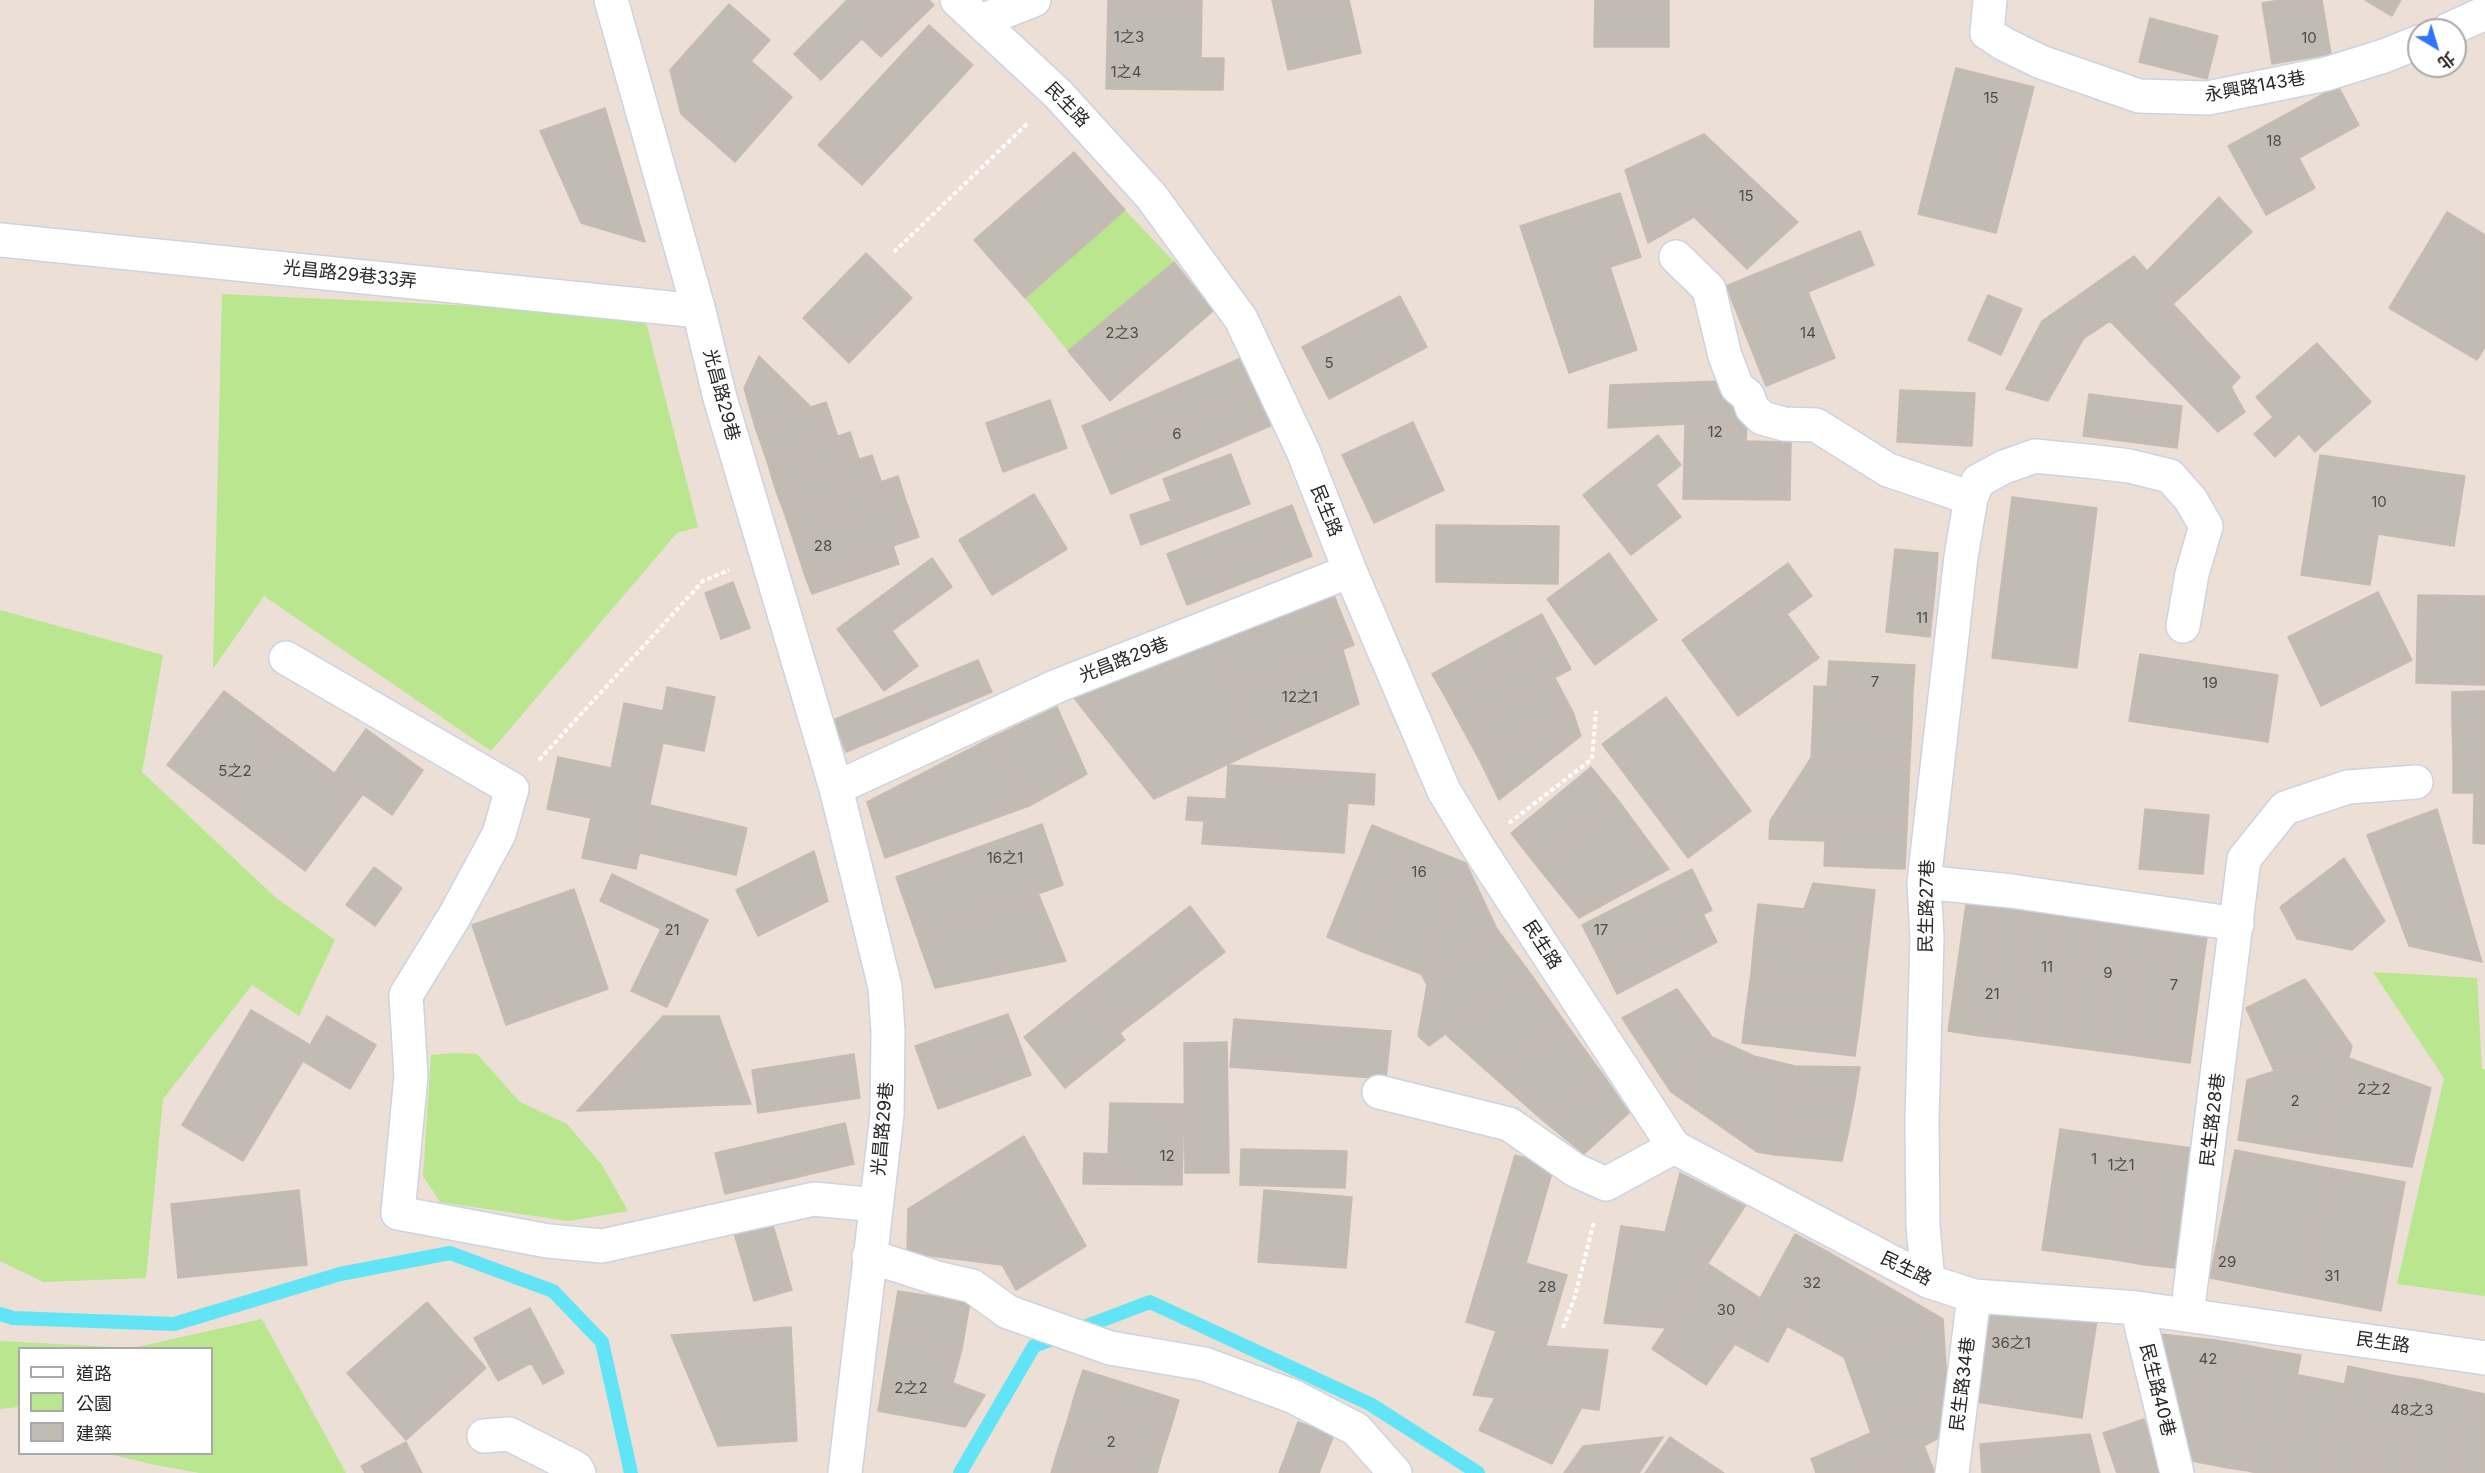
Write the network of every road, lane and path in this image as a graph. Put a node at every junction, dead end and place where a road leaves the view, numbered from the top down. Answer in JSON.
{"nodes":[{"id":1,"x":611,"y":0,"type":"edge"},
{"id":2,"x":1034,"y":0,"type":"edge"},
{"id":3,"x":1990,"y":0,"type":"edge"},
{"id":4,"x":969,"y":11,"type":"edge"},
{"id":5,"x":2485,"y":13,"type":"edge"},
{"id":6,"x":2467,"y":21,"type":"edge"},
{"id":7,"x":2407,"y":47,"type":"edge"},
{"id":8,"x":1058,"y":94,"type":"junction"},
{"id":9,"x":0,"y":240,"type":"edge"},
{"id":10,"x":894,"y":252,"type":"dead end"},
{"id":11,"x":1676,"y":257,"type":"dead end"},
{"id":12,"x":699,"y":311,"type":"junction"},
{"id":13,"x":1971,"y":498,"type":"junction"},
{"id":14,"x":766,"y":555,"type":"junction"},
{"id":15,"x":1350,"y":571,"type":"junction"},
{"id":16,"x":2183,"y":626,"type":"dead end"},
{"id":17,"x":286,"y":658,"type":"dead end"},
{"id":18,"x":1596,"y":711,"type":"dead end"},
{"id":19,"x":2416,"y":782,"type":"dead end"},
{"id":20,"x":836,"y":788,"type":"junction"},
{"id":21,"x":512,"y":789,"type":"junction"},
{"id":22,"x":1478,"y":847,"type":"junction"},
{"id":23,"x":1924,"y":882,"type":"junction"},
{"id":24,"x":2236,"y":924,"type":"junction"},
{"id":25,"x":1379,"y":1092,"type":"dead end"},
{"id":26,"x":1674,"y":1147,"type":"junction"},
{"id":27,"x":1606,"y":1184,"type":"junction"},
{"id":28,"x":876,"y":1205,"type":"junction"},
{"id":29,"x":869,"y":1256,"type":"junction"},
{"id":30,"x":1928,"y":1281,"type":"junction"},
{"id":31,"x":1974,"y":1296,"type":"junction"},
{"id":32,"x":2137,"y":1308,"type":"junction"},
{"id":33,"x":2187,"y":1315,"type":"junction"},
{"id":34,"x":1563,"y":1329,"type":"dead end"},
{"id":35,"x":2485,"y":1358,"type":"edge"},
{"id":36,"x":484,"y":1436,"type":"dead end"},
{"id":37,"x":579,"y":1473,"type":"edge"},
{"id":38,"x":845,"y":1473,"type":"edge"},
{"id":39,"x":1395,"y":1473,"type":"edge"},
{"id":40,"x":1952,"y":1473,"type":"edge"},
{"id":41,"x":2177,"y":1473,"type":"edge"}],
"edges":[{"from":1,"to":12,"type":"street","name":"光昌路29巷"},
{"from":2,"to":4,"type":"street","name":"民生路"},
{"from":3,"to":7,"type":"street","name":"永興路143巷"},
{"from":4,"to":8,"type":"street","name":"民生路"},
{"from":5,"to":6,"type":"street"},
{"from":8,"to":10,"type":"path"},
{"from":8,"to":15,"type":"street","name":"民生路"},
{"from":9,"to":12,"type":"street","name":"光昌路29巷33弄"},
{"from":11,"to":13,"type":"street"},
{"from":12,"to":14,"type":"street","name":"光昌路29巷"},
{"from":13,"to":16,"type":"street","name":"民生路27巷"},
{"from":13,"to":23,"type":"street","name":"民生路27巷"},
{"from":14,"to":20,"type":"street","name":"光昌路29巷"},
{"from":14,"to":21,"type":"path"},
{"from":15,"to":20,"type":"street","name":"光昌路29巷"},
{"from":15,"to":22,"type":"street","name":"民生路"},
{"from":17,"to":21,"type":"street"},
{"from":18,"to":22,"type":"path"},
{"from":19,"to":24,"type":"street","name":"民生路28巷"},
{"from":20,"to":28,"type":"street","name":"光昌路29巷"},
{"from":21,"to":28,"type":"street"},
{"from":22,"to":26,"type":"street","name":"民生路"},
{"from":23,"to":24,"type":"street"},
{"from":23,"to":30,"type":"street","name":"民生路27巷"},
{"from":24,"to":33,"type":"street","name":"民生路28巷"},
{"from":25,"to":27,"type":"street"},
{"from":26,"to":27,"type":"street"},
{"from":26,"to":30,"type":"street","name":"民生路"},
{"from":27,"to":34,"type":"path"},
{"from":28,"to":29,"type":"street","name":"光昌路29巷"},
{"from":29,"to":38,"type":"street","name":"光昌路29巷"},
{"from":29,"to":39,"type":"street"},
{"from":30,"to":31,"type":"street","name":"民生路"},
{"from":31,"to":32,"type":"street","name":"民生路"},
{"from":31,"to":40,"type":"street","name":"民生路34巷"},
{"from":32,"to":33,"type":"street","name":"民生路"},
{"from":32,"to":41,"type":"street","name":"民生路40巷"},
{"from":33,"to":35,"type":"street","name":"民生路"},
{"from":36,"to":37,"type":"street"}]}
